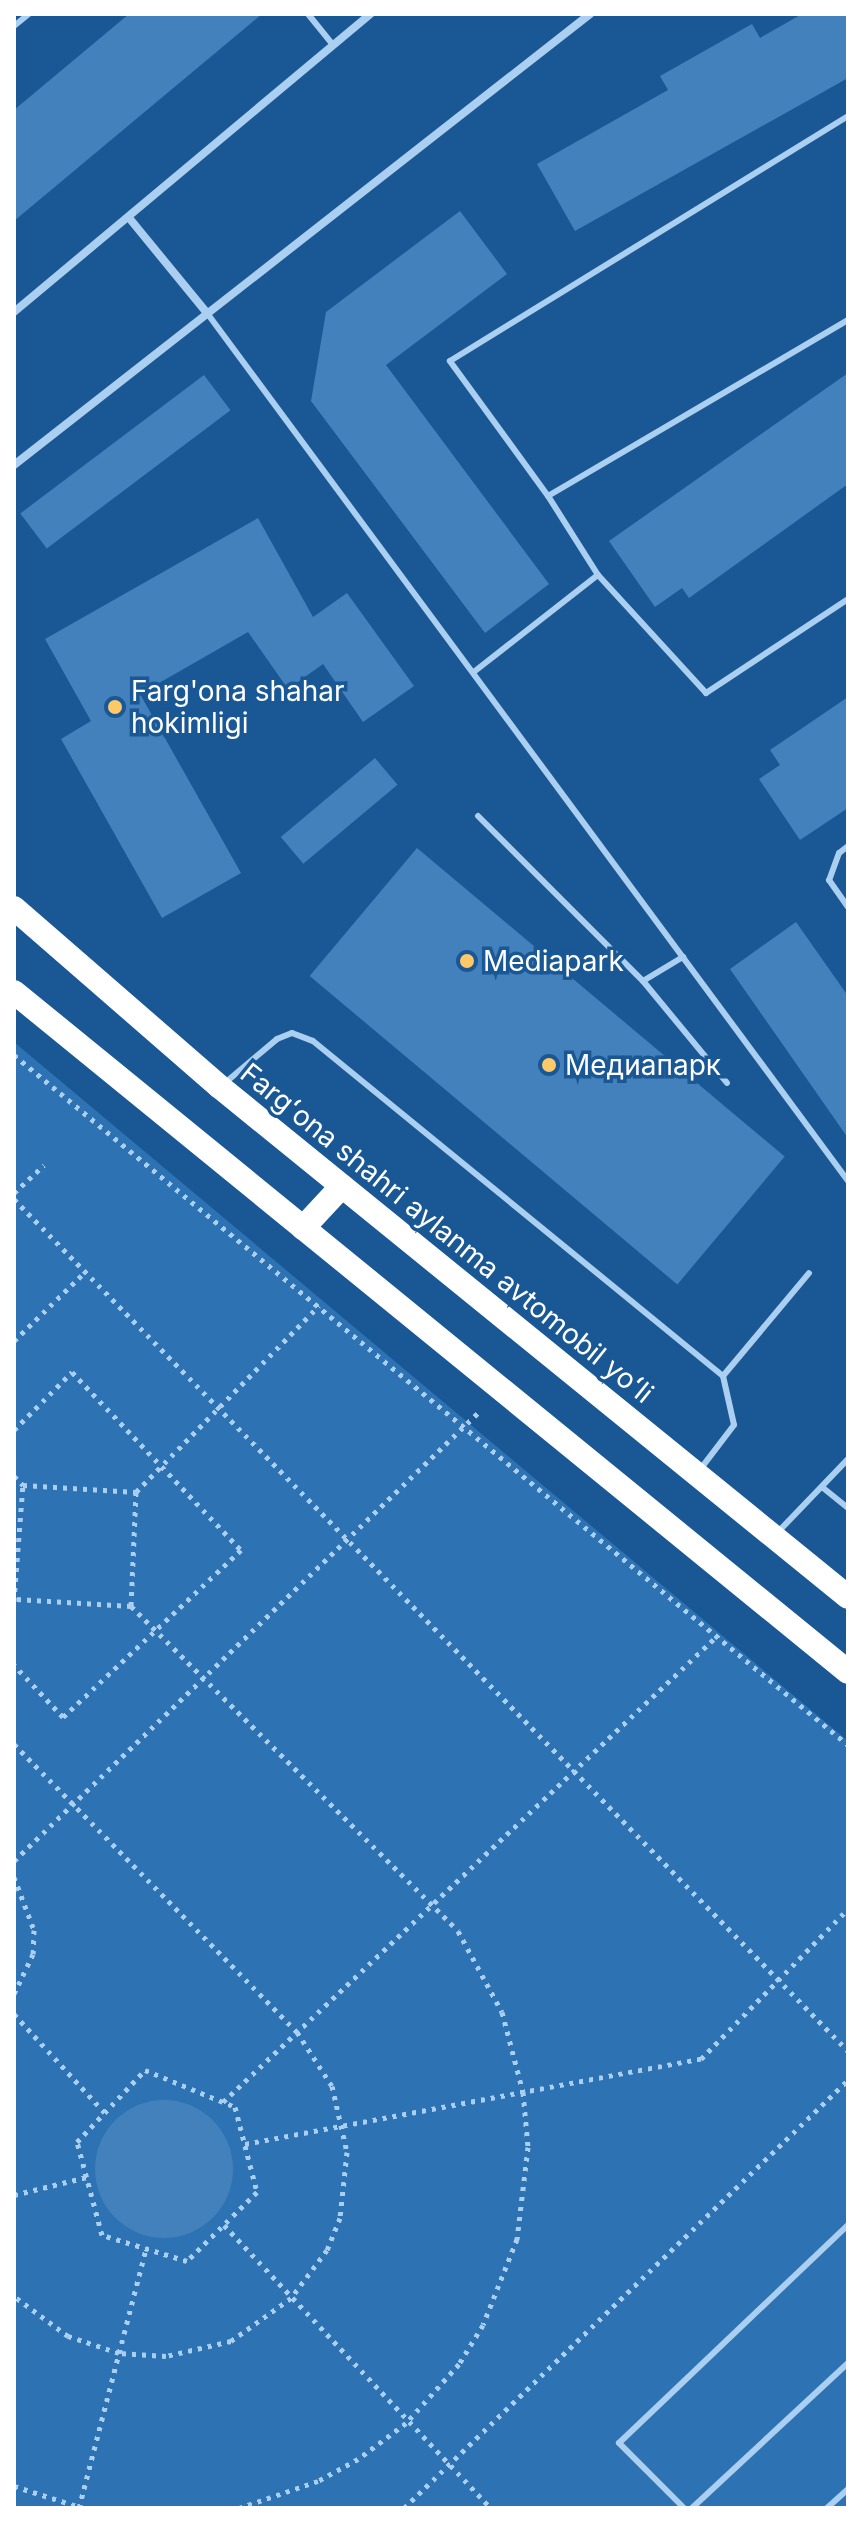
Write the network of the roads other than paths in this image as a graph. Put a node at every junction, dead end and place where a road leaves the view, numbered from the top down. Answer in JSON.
{"nodes":[{"id":1,"x":29,"y":14,"type":"edge"},
{"id":2,"x":308,"y":14,"type":"edge"},
{"id":3,"x":371,"y":14,"type":"edge"},
{"id":4,"x":590,"y":14,"type":"edge"},
{"id":5,"x":14,"y":26,"type":"edge"},
{"id":6,"x":333,"y":45,"type":"junction"},
{"id":7,"x":848,"y":116,"type":"edge"},
{"id":8,"x":130,"y":219,"type":"junction"},
{"id":9,"x":15,"y":309,"type":"edge"},
{"id":10,"x":207,"y":313,"type":"junction"},
{"id":11,"x":848,"y":320,"type":"edge"},
{"id":12,"x":14,"y":465,"type":"edge"},
{"id":13,"x":548,"y":496,"type":"junction"},
{"id":14,"x":598,"y":575,"type":"junction"},
{"id":15,"x":848,"y":599,"type":"edge"},
{"id":16,"x":475,"y":671,"type":"junction"},
{"id":17,"x":478,"y":816,"type":"dead end"},
{"id":18,"x":848,"y":846,"type":"edge"},
{"id":19,"x":848,"y":907,"type":"edge"},
{"id":20,"x":14,"y":908,"type":"edge"},
{"id":21,"x":683,"y":957,"type":"junction"},
{"id":22,"x":643,"y":981,"type":"junction"},
{"id":23,"x":14,"y":992,"type":"edge"},
{"id":24,"x":727,"y":1083,"type":"dead end"},
{"id":25,"x":220,"y":1087,"type":"junction"},
{"id":26,"x":848,"y":1181,"type":"edge"},
{"id":27,"x":342,"y":1186,"type":"junction"},
{"id":28,"x":303,"y":1228,"type":"junction"},
{"id":29,"x":809,"y":1273,"type":"dead end"},
{"id":30,"x":723,"y":1376,"type":"junction"},
{"id":31,"x":848,"y":1459,"type":"edge"},
{"id":32,"x":696,"y":1474,"type":"junction"},
{"id":33,"x":822,"y":1487,"type":"junction"},
{"id":34,"x":848,"y":1508,"type":"edge"},
{"id":35,"x":773,"y":1538,"type":"junction"},
{"id":36,"x":848,"y":1597,"type":"edge"},
{"id":37,"x":848,"y":1672,"type":"edge"},
{"id":38,"x":848,"y":2225,"type":"edge"},
{"id":39,"x":848,"y":2363,"type":"edge"},
{"id":40,"x":848,"y":2489,"type":"edge"},
{"id":41,"x":684,"y":2508,"type":"edge"},
{"id":42,"x":692,"y":2508,"type":"edge"},
{"id":43,"x":827,"y":2508,"type":"edge"}],
"edges":[{"from":1,"to":5,"type":"lane"},
{"from":2,"to":6,"type":"lane"},
{"from":3,"to":6,"type":"street"},
{"from":4,"to":10,"type":"street"},
{"from":6,"to":8,"type":"street"},
{"from":7,"to":13,"type":"lane"},
{"from":8,"to":9,"type":"street"},
{"from":8,"to":10,"type":"street"},
{"from":10,"to":12,"type":"street"},
{"from":10,"to":16,"type":"lane"},
{"from":11,"to":13,"type":"lane"},
{"from":13,"to":14,"type":"lane"},
{"from":14,"to":15,"type":"lane"},
{"from":14,"to":16,"type":"lane"},
{"from":16,"to":21,"type":"lane"},
{"from":17,"to":22,"type":"lane"},
{"from":18,"to":19,"type":"lane"},
{"from":20,"to":25,"type":"highway","name":"Fargʻona shahri aylanma avtomobil yoʻli"},
{"from":21,"to":22,"type":"lane"},
{"from":21,"to":26,"type":"lane"},
{"from":22,"to":24,"type":"lane"},
{"from":23,"to":28,"type":"highway"},
{"from":25,"to":27,"type":"highway","name":"Fargʻona shahri aylanma avtomobil yoʻli"},
{"from":25,"to":30,"type":"lane"},
{"from":27,"to":28,"type":"highway"},
{"from":27,"to":32,"type":"highway","name":"Fargʻona shahri aylanma avtomobil yoʻli"},
{"from":28,"to":37,"type":"highway"},
{"from":29,"to":30,"type":"lane"},
{"from":30,"to":32,"type":"lane"},
{"from":31,"to":33,"type":"lane"},
{"from":32,"to":35,"type":"highway","name":"Fargʻona shahri aylanma avtomobil yoʻli"},
{"from":33,"to":34,"type":"lane"},
{"from":33,"to":35,"type":"lane"},
{"from":35,"to":36,"type":"highway","name":"Fargʻona shahri aylanma avtomobil yoʻli"},
{"from":38,"to":41,"type":"lane"},
{"from":39,"to":42,"type":"lane"},
{"from":40,"to":43,"type":"lane"}]}
